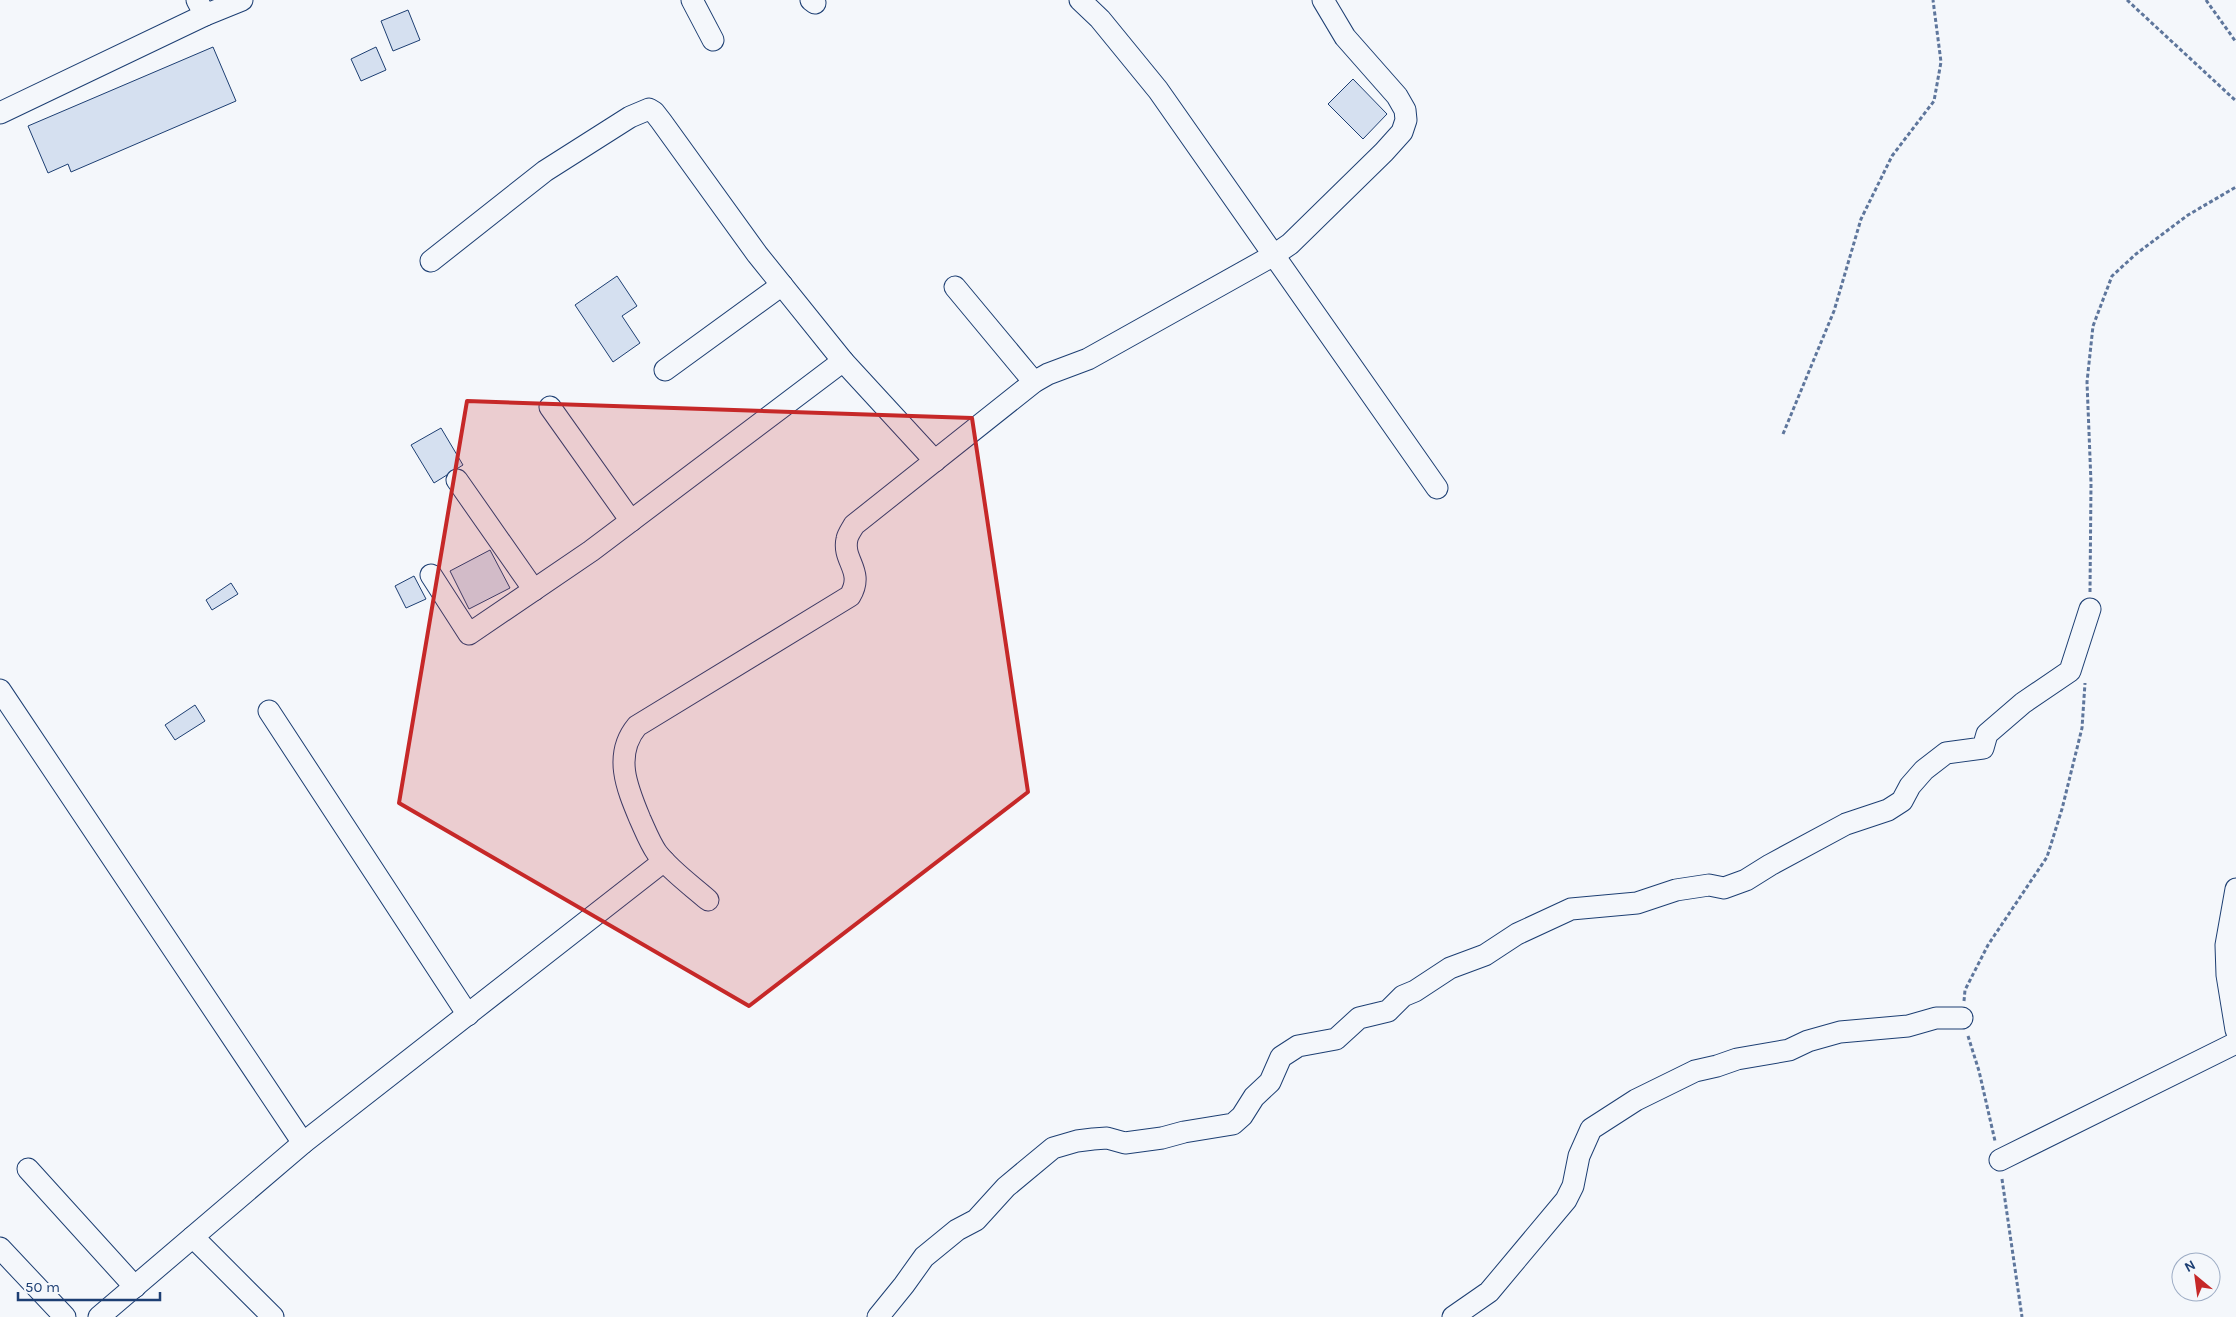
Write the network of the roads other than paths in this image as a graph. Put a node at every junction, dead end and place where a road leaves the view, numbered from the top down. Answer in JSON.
{"nodes":[{"id":1,"x":242,"y":0,"type":"edge"},
{"id":2,"x":692,"y":0,"type":"edge"},
{"id":3,"x":1080,"y":0,"type":"edge"},
{"id":4,"x":1323,"y":0,"type":"edge"},
{"id":5,"x":201,"y":8,"type":"edge"},
{"id":6,"x":714,"y":40,"type":"dead end"},
{"id":7,"x":0,"y":113,"type":"edge"},
{"id":8,"x":1274,"y":255,"type":"junction"},
{"id":9,"x":431,"y":261,"type":"dead end"},
{"id":10,"x":782,"y":285,"type":"junction"},
{"id":11,"x":955,"y":287,"type":"dead end"},
{"id":12,"x":843,"y":361,"type":"junction"},
{"id":13,"x":665,"y":370,"type":"dead end"},
{"id":14,"x":1034,"y":382,"type":"junction"},
{"id":15,"x":550,"y":407,"type":"dead end"},
{"id":16,"x":935,"y":461,"type":"junction"},
{"id":17,"x":457,"y":480,"type":"dead end"},
{"id":18,"x":1438,"y":488,"type":"dead end"},
{"id":19,"x":630,"y":521,"type":"junction"},
{"id":20,"x":432,"y":575,"type":"dead end"},
{"id":21,"x":534,"y":590,"type":"junction"},
{"id":22,"x":2090,"y":609,"type":"road end"},
{"id":23,"x":0,"y":690,"type":"edge"},
{"id":24,"x":269,"y":711,"type":"dead end"},
{"id":25,"x":664,"y":861,"type":"junction"},
{"id":26,"x":2236,"y":888,"type":"edge"},
{"id":27,"x":708,"y":900,"type":"dead end"},
{"id":28,"x":468,"y":1015,"type":"junction"},
{"id":29,"x":1962,"y":1018,"type":"road end"},
{"id":30,"x":2236,"y":1030,"type":"edge"},
{"id":31,"x":2236,"y":1042,"type":"edge"},
{"id":32,"x":303,"y":1143,"type":"junction"},
{"id":33,"x":2000,"y":1160,"type":"road end"},
{"id":34,"x":28,"y":1169,"type":"dead end"},
{"id":35,"x":193,"y":1237,"type":"junction"},
{"id":36,"x":0,"y":1248,"type":"edge"},
{"id":37,"x":135,"y":1287,"type":"junction"},
{"id":38,"x":66,"y":1317,"type":"edge"},
{"id":39,"x":99,"y":1317,"type":"edge"},
{"id":40,"x":273,"y":1317,"type":"edge"},
{"id":41,"x":878,"y":1317,"type":"edge"},
{"id":42,"x":1453,"y":1317,"type":"edge"}],
"edges":[{"from":1,"to":5,"type":"street"},
{"from":2,"to":6,"type":"street"},
{"from":3,"to":8,"type":"street"},
{"from":4,"to":8,"type":"street"},
{"from":5,"to":7,"type":"street"},
{"from":8,"to":14,"type":"street"},
{"from":8,"to":18,"type":"street"},
{"from":9,"to":10,"type":"street"},
{"from":10,"to":12,"type":"street"},
{"from":10,"to":13,"type":"street"},
{"from":11,"to":14,"type":"street"},
{"from":12,"to":16,"type":"street"},
{"from":12,"to":19,"type":"street"},
{"from":14,"to":16,"type":"street"},
{"from":15,"to":19,"type":"street"},
{"from":16,"to":25,"type":"street"},
{"from":17,"to":21,"type":"street"},
{"from":19,"to":21,"type":"street"},
{"from":20,"to":21,"type":"street"},
{"from":22,"to":41,"type":"street"},
{"from":23,"to":32,"type":"street"},
{"from":24,"to":28,"type":"street"},
{"from":25,"to":27,"type":"street"},
{"from":25,"to":28,"type":"street"},
{"from":26,"to":30,"type":"street"},
{"from":28,"to":32,"type":"street"},
{"from":29,"to":42,"type":"street"},
{"from":31,"to":33,"type":"street"},
{"from":32,"to":35,"type":"street"},
{"from":34,"to":37,"type":"street"},
{"from":35,"to":37,"type":"street"},
{"from":35,"to":40,"type":"street"},
{"from":36,"to":38,"type":"street"},
{"from":37,"to":39,"type":"street"}]}
